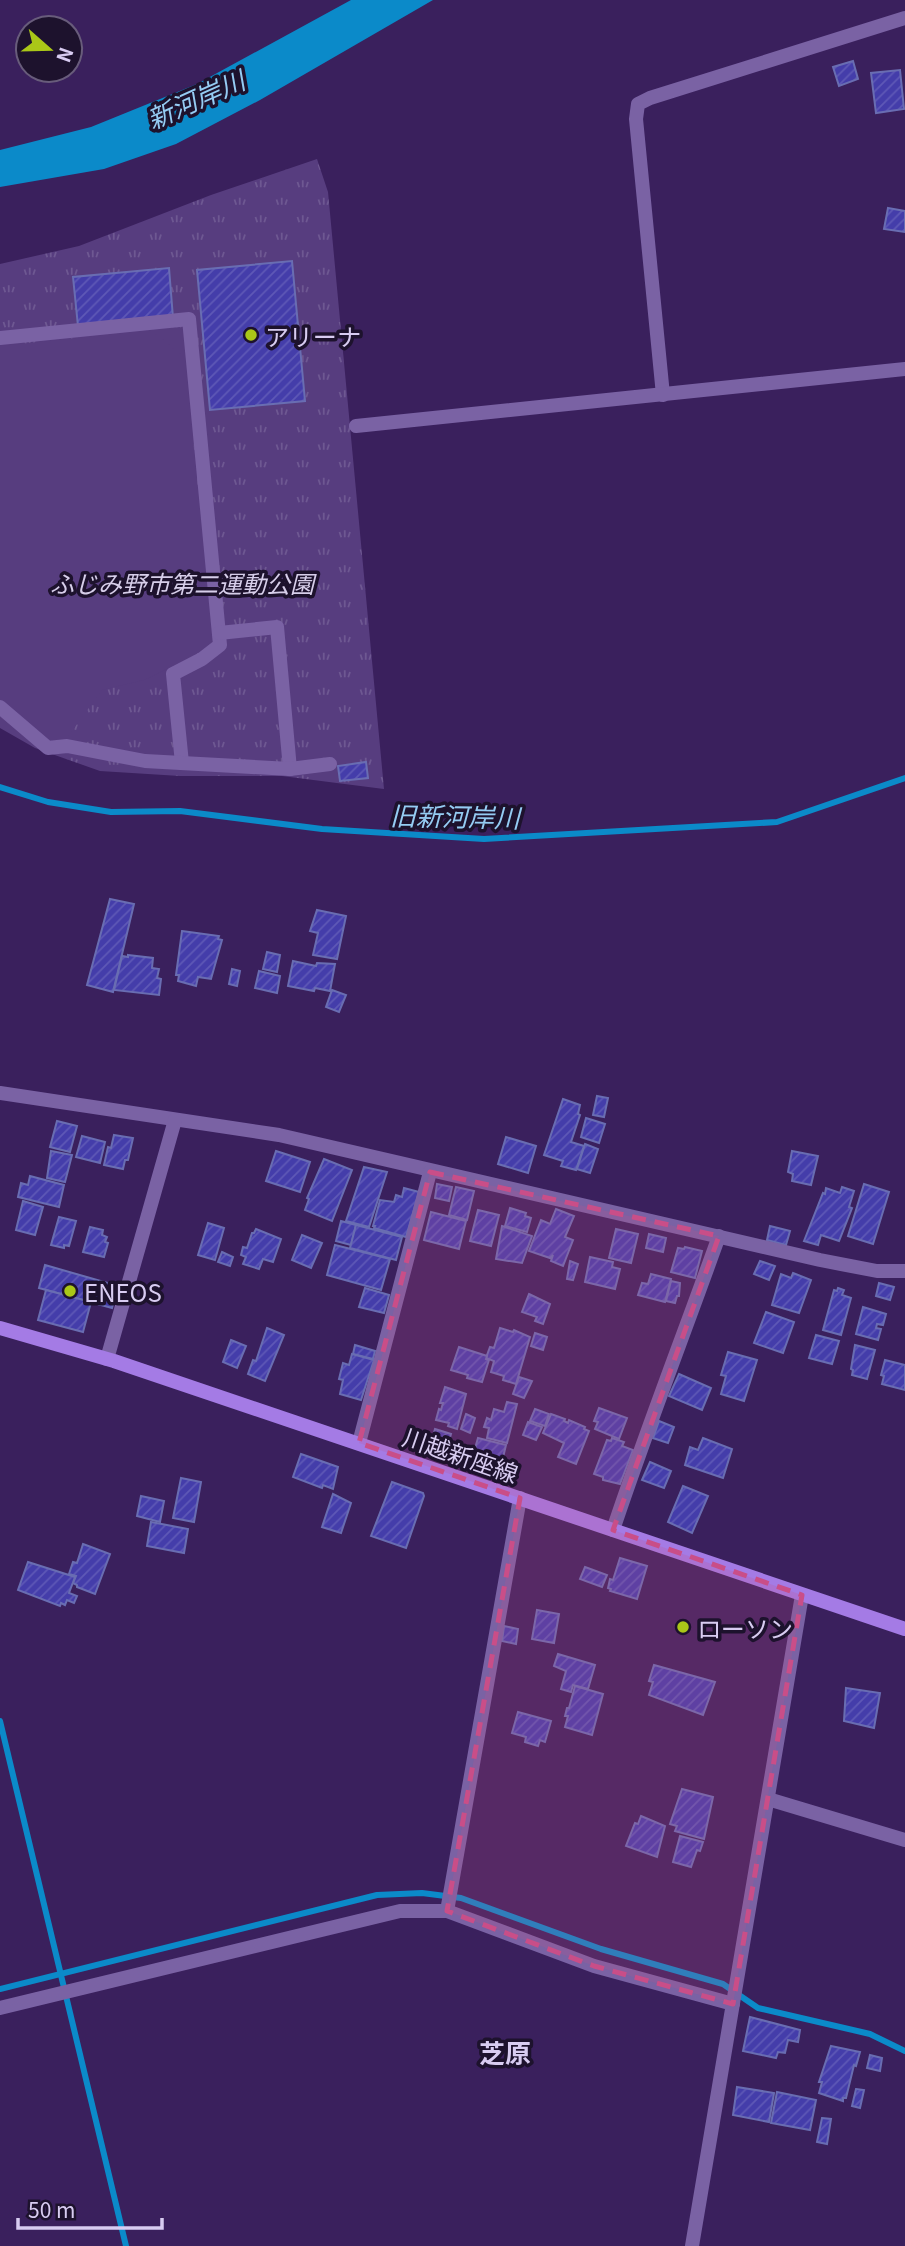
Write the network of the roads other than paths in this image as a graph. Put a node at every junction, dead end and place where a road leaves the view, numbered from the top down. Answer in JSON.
{"nodes":[{"id":1,"x":905,"y":18,"type":"edge"},
{"id":2,"x":0,"y":338,"type":"edge"},
{"id":3,"x":905,"y":369,"type":"edge"},
{"id":4,"x":663,"y":395,"type":"junction"},
{"id":5,"x":356,"y":426,"type":"dead end"},
{"id":6,"x":219,"y":632,"type":"junction"},
{"id":7,"x":0,"y":707,"type":"edge"},
{"id":8,"x":182,"y":763,"type":"junction"},
{"id":9,"x":330,"y":764,"type":"dead end"},
{"id":10,"x":290,"y":769,"type":"junction"},
{"id":11,"x":0,"y":1093,"type":"edge"},
{"id":12,"x":175,"y":1119,"type":"junction"},
{"id":13,"x":430,"y":1172,"type":"junction"},
{"id":14,"x":719,"y":1236,"type":"junction"},
{"id":15,"x":905,"y":1271,"type":"edge"},
{"id":16,"x":0,"y":1328,"type":"edge"},
{"id":17,"x":107,"y":1359,"type":"junction"},
{"id":18,"x":359,"y":1443,"type":"junction"},
{"id":19,"x":520,"y":1498,"type":"junction"},
{"id":20,"x":613,"y":1530,"type":"junction"},
{"id":21,"x":802,"y":1595,"type":"junction"},
{"id":22,"x":905,"y":1629,"type":"edge"},
{"id":23,"x":768,"y":1799,"type":"junction"},
{"id":24,"x":905,"y":1840,"type":"edge"},
{"id":25,"x":447,"y":1911,"type":"junction"},
{"id":26,"x":733,"y":2004,"type":"junction"},
{"id":27,"x":0,"y":2008,"type":"edge"},
{"id":28,"x":692,"y":2246,"type":"edge"}],
"edges":[{"from":1,"to":4,"type":"street"},
{"from":2,"to":6,"type":"street"},
{"from":3,"to":4,"type":"street"},
{"from":4,"to":5,"type":"street"},
{"from":6,"to":8,"type":"street"},
{"from":6,"to":10,"type":"street"},
{"from":7,"to":8,"type":"street"},
{"from":8,"to":10,"type":"street"},
{"from":9,"to":10,"type":"street"},
{"from":11,"to":12,"type":"street"},
{"from":12,"to":13,"type":"street"},
{"from":12,"to":17,"type":"street"},
{"from":13,"to":14,"type":"street"},
{"from":13,"to":18,"type":"street"},
{"from":14,"to":15,"type":"street"},
{"from":14,"to":20,"type":"street"},
{"from":16,"to":17,"type":"main road","name":"川越新座線"},
{"from":17,"to":18,"type":"main road","name":"川越新座線"},
{"from":18,"to":19,"type":"main road","name":"川越新座線"},
{"from":19,"to":20,"type":"main road","name":"川越新座線"},
{"from":19,"to":25,"type":"street"},
{"from":20,"to":21,"type":"main road","name":"川越新座線"},
{"from":21,"to":22,"type":"main road","name":"川越新座線"},
{"from":21,"to":23,"type":"street"},
{"from":23,"to":24,"type":"street"},
{"from":23,"to":26,"type":"street"},
{"from":25,"to":26,"type":"street"},
{"from":25,"to":27,"type":"street"},
{"from":26,"to":28,"type":"street"}]}
